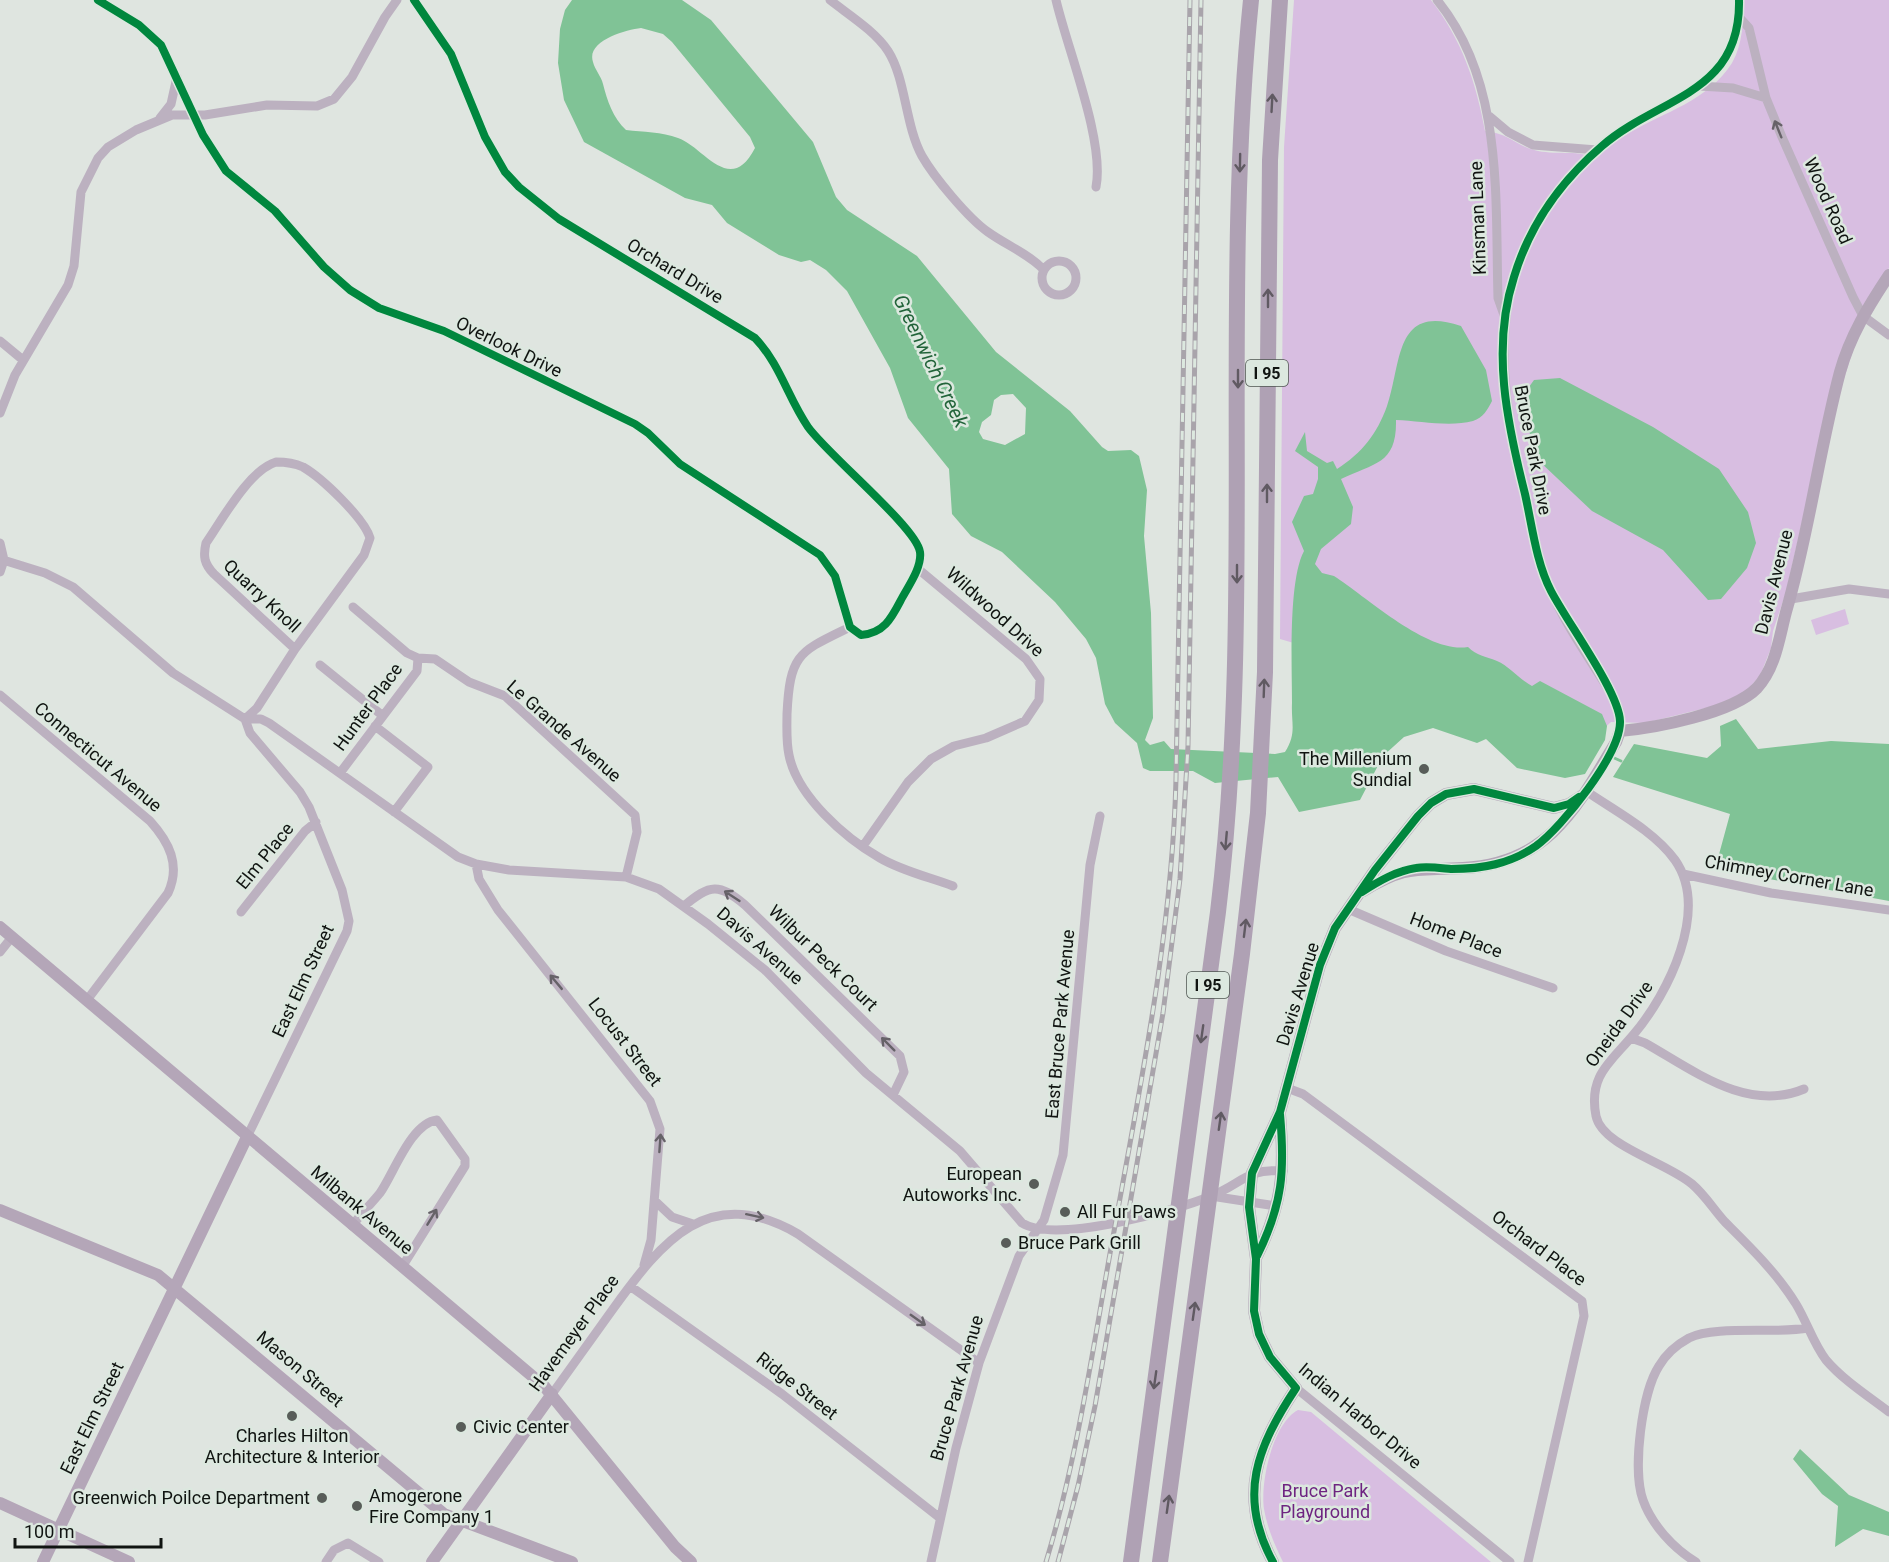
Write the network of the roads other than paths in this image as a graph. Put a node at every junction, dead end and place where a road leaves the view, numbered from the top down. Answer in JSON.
{"nodes":[{"id":1,"x":98,"y":0,"type":"edge"},
{"id":2,"x":397,"y":0,"type":"edge"},
{"id":3,"x":414,"y":0,"type":"edge"},
{"id":4,"x":830,"y":0,"type":"edge"},
{"id":5,"x":1055,"y":0,"type":"edge"},
{"id":6,"x":1251,"y":0,"type":"edge"},
{"id":7,"x":1280,"y":0,"type":"edge"},
{"id":8,"x":1437,"y":0,"type":"edge"},
{"id":9,"x":1739,"y":0,"type":"edge"},
{"id":10,"x":1739,"y":17,"type":"junction"},
{"id":11,"x":177,"y":75,"type":"junction"},
{"id":12,"x":1699,"y":86,"type":"junction"},
{"id":13,"x":1766,"y":98,"type":"junction"},
{"id":14,"x":193,"y":115,"type":"junction"},
{"id":15,"x":1489,"y":116,"type":"junction"},
{"id":16,"x":160,"y":118,"type":"junction"},
{"id":17,"x":1597,"y":150,"type":"junction"},
{"id":18,"x":1095,"y":187,"type":"dead end"},
{"id":19,"x":1044,"y":270,"type":"dead end"},
{"id":20,"x":1889,"y":274,"type":"edge"},
{"id":21,"x":1863,"y":316,"type":"junction"},
{"id":22,"x":1505,"y":317,"type":"junction"},
{"id":23,"x":1889,"y":335,"type":"edge"},
{"id":24,"x":0,"y":341,"type":"edge"},
{"id":25,"x":23,"y":360,"type":"junction"},
{"id":26,"x":0,"y":413,"type":"edge"},
{"id":27,"x":0,"y":543,"type":"edge"},
{"id":28,"x":2,"y":560,"type":"edge"},
{"id":29,"x":917,"y":568,"type":"junction"},
{"id":30,"x":0,"y":572,"type":"edge"},
{"id":31,"x":1889,"y":594,"type":"edge"},
{"id":32,"x":1791,"y":598,"type":"junction"},
{"id":33,"x":354,"y":607,"type":"dead end"},
{"id":34,"x":850,"y":627,"type":"junction"},
{"id":35,"x":295,"y":649,"type":"junction"},
{"id":36,"x":418,"y":658,"type":"junction"},
{"id":37,"x":320,"y":665,"type":"dead end"},
{"id":38,"x":0,"y":695,"type":"edge"},
{"id":39,"x":383,"y":716,"type":"junction"},
{"id":40,"x":245,"y":719,"type":"junction"},
{"id":41,"x":375,"y":726,"type":"junction"},
{"id":42,"x":1618,"y":736,"type":"junction"},
{"id":43,"x":340,"y":773,"type":"junction"},
{"id":44,"x":1584,"y":793,"type":"junction"},
{"id":45,"x":394,"y":812,"type":"junction"},
{"id":46,"x":1100,"y":816,"type":"dead end"},
{"id":47,"x":316,"y":822,"type":"junction"},
{"id":48,"x":863,"y":846,"type":"junction"},
{"id":49,"x":476,"y":864,"type":"junction"},
{"id":50,"x":1683,"y":874,"type":"junction"},
{"id":51,"x":626,"y":877,"type":"junction"},
{"id":52,"x":953,"y":886,"type":"dead end"},
{"id":53,"x":1362,"y":892,"type":"junction"},
{"id":54,"x":684,"y":906,"type":"junction"},
{"id":55,"x":1348,"y":909,"type":"junction"},
{"id":56,"x":1889,"y":910,"type":"edge"},
{"id":57,"x":241,"y":912,"type":"dead end"},
{"id":58,"x":0,"y":927,"type":"edge"},
{"id":59,"x":12,"y":937,"type":"junction"},
{"id":60,"x":0,"y":952,"type":"edge"},
{"id":61,"x":1553,"y":988,"type":"dead end"},
{"id":62,"x":87,"y":1000,"type":"junction"},
{"id":63,"x":1631,"y":1038,"type":"junction"},
{"id":64,"x":1287,"y":1088,"type":"junction"},
{"id":65,"x":1804,"y":1089,"type":"dead end"},
{"id":66,"x":893,"y":1095,"type":"junction"},
{"id":67,"x":1280,"y":1112,"type":"junction"},
{"id":68,"x":247,"y":1137,"type":"junction"},
{"id":69,"x":1283,"y":1172,"type":"junction"},
{"id":70,"x":1252,"y":1173,"type":"junction"},
{"id":71,"x":655,"y":1201,"type":"junction"},
{"id":72,"x":1250,"y":1202,"type":"junction"},
{"id":73,"x":1210,"y":1204,"type":"junction"},
{"id":74,"x":1276,"y":1206,"type":"junction"},
{"id":75,"x":0,"y":1210,"type":"edge"},
{"id":76,"x":695,"y":1223,"type":"junction"},
{"id":77,"x":352,"y":1226,"type":"junction"},
{"id":78,"x":1037,"y":1231,"type":"junction"},
{"id":79,"x":1256,"y":1259,"type":"junction"},
{"id":80,"x":402,"y":1267,"type":"junction"},
{"id":81,"x":643,"y":1269,"type":"junction"},
{"id":82,"x":630,"y":1286,"type":"junction"},
{"id":83,"x":175,"y":1287,"type":"junction"},
{"id":84,"x":1808,"y":1328,"type":"junction"},
{"id":85,"x":979,"y":1363,"type":"junction"},
{"id":86,"x":1296,"y":1388,"type":"junction"},
{"id":87,"x":552,"y":1395,"type":"junction"},
{"id":88,"x":1889,"y":1412,"type":"edge"},
{"id":89,"x":0,"y":1503,"type":"edge"},
{"id":90,"x":940,"y":1518,"type":"junction"},
{"id":91,"x":461,"y":1521,"type":"junction"},
{"id":92,"x":58,"y":1529,"type":"junction"},
{"id":93,"x":675,"y":1547,"type":"junction"},
{"id":94,"x":43,"y":1562,"type":"edge"},
{"id":95,"x":129,"y":1562,"type":"edge"},
{"id":96,"x":326,"y":1562,"type":"edge"},
{"id":97,"x":379,"y":1562,"type":"edge"},
{"id":98,"x":432,"y":1562,"type":"edge"},
{"id":99,"x":572,"y":1562,"type":"edge"},
{"id":100,"x":674,"y":1562,"type":"edge"},
{"id":101,"x":691,"y":1562,"type":"edge"},
{"id":102,"x":931,"y":1562,"type":"edge"},
{"id":103,"x":1131,"y":1562,"type":"edge"},
{"id":104,"x":1160,"y":1562,"type":"edge"},
{"id":105,"x":1273,"y":1562,"type":"edge"},
{"id":106,"x":1510,"y":1562,"type":"edge"},
{"id":107,"x":1528,"y":1562,"type":"edge"},
{"id":108,"x":1696,"y":1562,"type":"edge"}],
"edges":[{"from":1,"to":11,"type":"street","name":"Overlook Drive"},
{"from":2,"to":14,"type":"street"},
{"from":3,"to":29,"type":"street","name":"Orchard Drive"},
{"from":4,"to":19,"type":"street"},
{"from":5,"to":18,"type":"street"},
{"from":6,"to":103,"type":"highway","number":"I 95","one_way":true},
{"from":73,"to":7,"type":"highway","number":"I 95","one_way":true},
{"from":8,"to":15,"type":"street","name":"Kinsman Lane"},
{"from":9,"to":10,"type":"street","name":"Bruce Park Drive"},
{"from":10,"to":12,"type":"street","name":"Bruce Park Drive"},
{"from":10,"to":13,"type":"street","name":"Wood Road"},
{"from":11,"to":14,"type":"street","name":"Overlook Drive"},
{"from":11,"to":16,"type":"street"},
{"from":12,"to":13,"type":"street"},
{"from":12,"to":17,"type":"street","name":"Bruce Park Drive"},
{"from":21,"to":13,"type":"street","name":"Wood Road","one_way":true},
{"from":14,"to":16,"type":"street"},
{"from":14,"to":34,"type":"street","name":"Overlook Drive"},
{"from":15,"to":17,"type":"street"},
{"from":15,"to":22,"type":"street","name":"Kinsman Lane"},
{"from":16,"to":25,"type":"street"},
{"from":17,"to":22,"type":"street","name":"Bruce Park Drive"},
{"from":20,"to":21,"type":"main road","name":"Davis Avenue"},
{"from":21,"to":23,"type":"street"},
{"from":21,"to":32,"type":"main road","name":"Davis Avenue"},
{"from":22,"to":42,"type":"street","name":"Bruce Park Drive"},
{"from":24,"to":25,"type":"street"},
{"from":25,"to":26,"type":"street"},
{"from":27,"to":28,"type":"street"},
{"from":28,"to":30,"type":"street"},
{"from":28,"to":40,"type":"street","name":"East Elm Street"},
{"from":29,"to":34,"type":"street"},
{"from":29,"to":48,"type":"street","name":"Wildwood Drive"},
{"from":31,"to":32,"type":"street"},
{"from":32,"to":42,"type":"main road","name":"Davis Avenue"},
{"from":33,"to":36,"type":"street","name":"Le Grande Avenue"},
{"from":34,"to":48,"type":"street"},
{"from":35,"to":35,"type":"street","name":"Quarry Knoll"},
{"from":35,"to":40,"type":"street","name":"Quarry Knoll"},
{"from":36,"to":39,"type":"street","name":"Hunter Place"},
{"from":36,"to":51,"type":"street","name":"Le Grande Avenue"},
{"from":37,"to":39,"type":"street"},
{"from":38,"to":62,"type":"street","name":"Connecticut Avenue"},
{"from":39,"to":41,"type":"street","name":"Hunter Place"},
{"from":40,"to":43,"type":"street","name":"Davis Avenue"},
{"from":40,"to":47,"type":"street","name":"East Elm Street"},
{"from":41,"to":43,"type":"street","name":"Hunter Place"},
{"from":41,"to":45,"type":"street"},
{"from":42,"to":44,"type":"main road","name":"Davis Avenue"},
{"from":43,"to":45,"type":"street","name":"Davis Avenue"},
{"from":44,"to":50,"type":"street"},
{"from":44,"to":53,"type":"main road","name":"Davis Avenue"},
{"from":44,"to":53,"type":"main road","name":"Davis Avenue"},
{"from":45,"to":49,"type":"street","name":"Davis Avenue"},
{"from":46,"to":78,"type":"street","name":"East Bruce Park Avenue"},
{"from":47,"to":57,"type":"street","name":"Elm Place"},
{"from":47,"to":68,"type":"street","name":"East Elm Street"},
{"from":48,"to":52,"type":"street"},
{"from":49,"to":51,"type":"street","name":"Davis Avenue"},
{"from":71,"to":49,"type":"street","name":"Locust Street","one_way":true},
{"from":50,"to":56,"type":"street","name":"Chimney Corner Lane"},
{"from":50,"to":63,"type":"street","name":"Oneida Drive"},
{"from":51,"to":54,"type":"street","name":"Davis Avenue"},
{"from":53,"to":55,"type":"main road","name":"Davis Avenue"},
{"from":54,"to":66,"type":"street","name":"Davis Avenue"},
{"from":66,"to":54,"type":"street","name":"Wilbur Peck Court","one_way":true},
{"from":55,"to":61,"type":"street","name":"Home Place"},
{"from":55,"to":64,"type":"main road","name":"Davis Avenue"},
{"from":58,"to":59,"type":"main road","name":"Milbank Avenue"},
{"from":59,"to":60,"type":"street"},
{"from":59,"to":62,"type":"main road","name":"Milbank Avenue"},
{"from":62,"to":68,"type":"main road","name":"Milbank Avenue"},
{"from":63,"to":65,"type":"street"},
{"from":63,"to":84,"type":"street","name":"Oneida Drive"},
{"from":64,"to":67,"type":"main road","name":"Davis Avenue"},
{"from":64,"to":107,"type":"street","name":"Orchard Place"},
{"from":66,"to":78,"type":"street","name":"Davis Avenue"},
{"from":67,"to":69,"type":"main road","name":"Davis Avenue"},
{"from":67,"to":70,"type":"main road","name":"Davis Avenue"},
{"from":68,"to":77,"type":"main road","name":"Milbank Avenue"},
{"from":68,"to":83,"type":"main road","name":"East Elm Street"},
{"from":69,"to":70,"type":"street"},
{"from":69,"to":74,"type":"main road","name":"Davis Avenue"},
{"from":70,"to":72,"type":"main road","name":"Davis Avenue"},
{"from":70,"to":73,"type":"street"},
{"from":71,"to":76,"type":"street"},
{"from":71,"to":81,"type":"street","name":"Locust Street"},
{"from":72,"to":73,"type":"street"},
{"from":72,"to":74,"type":"street"},
{"from":72,"to":79,"type":"main road","name":"Indian Harbor Drive"},
{"from":73,"to":78,"type":"street"},
{"from":104,"to":73,"type":"highway","number":"I 95","one_way":true},
{"from":74,"to":79,"type":"main road","name":"Indian Harbor Drive"},
{"from":75,"to":83,"type":"main road","name":"Mason Street"},
{"from":76,"to":81,"type":"street","name":"Havemeyer Place"},
{"from":76,"to":85,"type":"street","name":"Havemeyer Place","one_way":true},
{"from":77,"to":80,"type":"main road","name":"Milbank Avenue"},
{"from":80,"to":77,"type":"street","one_way":true},
{"from":78,"to":85,"type":"street","name":"Bruce Park Avenue"},
{"from":79,"to":86,"type":"main road","name":"Indian Harbor Drive"},
{"from":80,"to":87,"type":"main road","name":"Milbank Avenue"},
{"from":81,"to":82,"type":"street","name":"Havemeyer Place"},
{"from":82,"to":87,"type":"street","name":"Havemeyer Place"},
{"from":82,"to":90,"type":"street","name":"Ridge Street"},
{"from":83,"to":91,"type":"main road","name":"Mason Street"},
{"from":83,"to":92,"type":"main road","name":"East Elm Street"},
{"from":84,"to":88,"type":"street","name":"Oneida Drive"},
{"from":84,"to":108,"type":"street"},
{"from":85,"to":90,"type":"street","name":"Bruce Park Avenue"},
{"from":86,"to":105,"type":"main road"},
{"from":86,"to":106,"type":"street","name":"Indian Harbor Drive"},
{"from":87,"to":91,"type":"main road","name":"Havemeyer Place"},
{"from":87,"to":93,"type":"main road","name":"Milbank Avenue"},
{"from":89,"to":92,"type":"main road"},
{"from":90,"to":102,"type":"street","name":"Bruce Park Avenue"},
{"from":91,"to":98,"type":"main road","name":"Havemeyer Place"},
{"from":91,"to":99,"type":"main road","name":"Mason Street"},
{"from":92,"to":94,"type":"main road","name":"East Elm Street"},
{"from":92,"to":95,"type":"main road"},
{"from":93,"to":100,"type":"main road"},
{"from":93,"to":101,"type":"main road","name":"Milbank Avenue"},
{"from":96,"to":97,"type":"street"}]}
